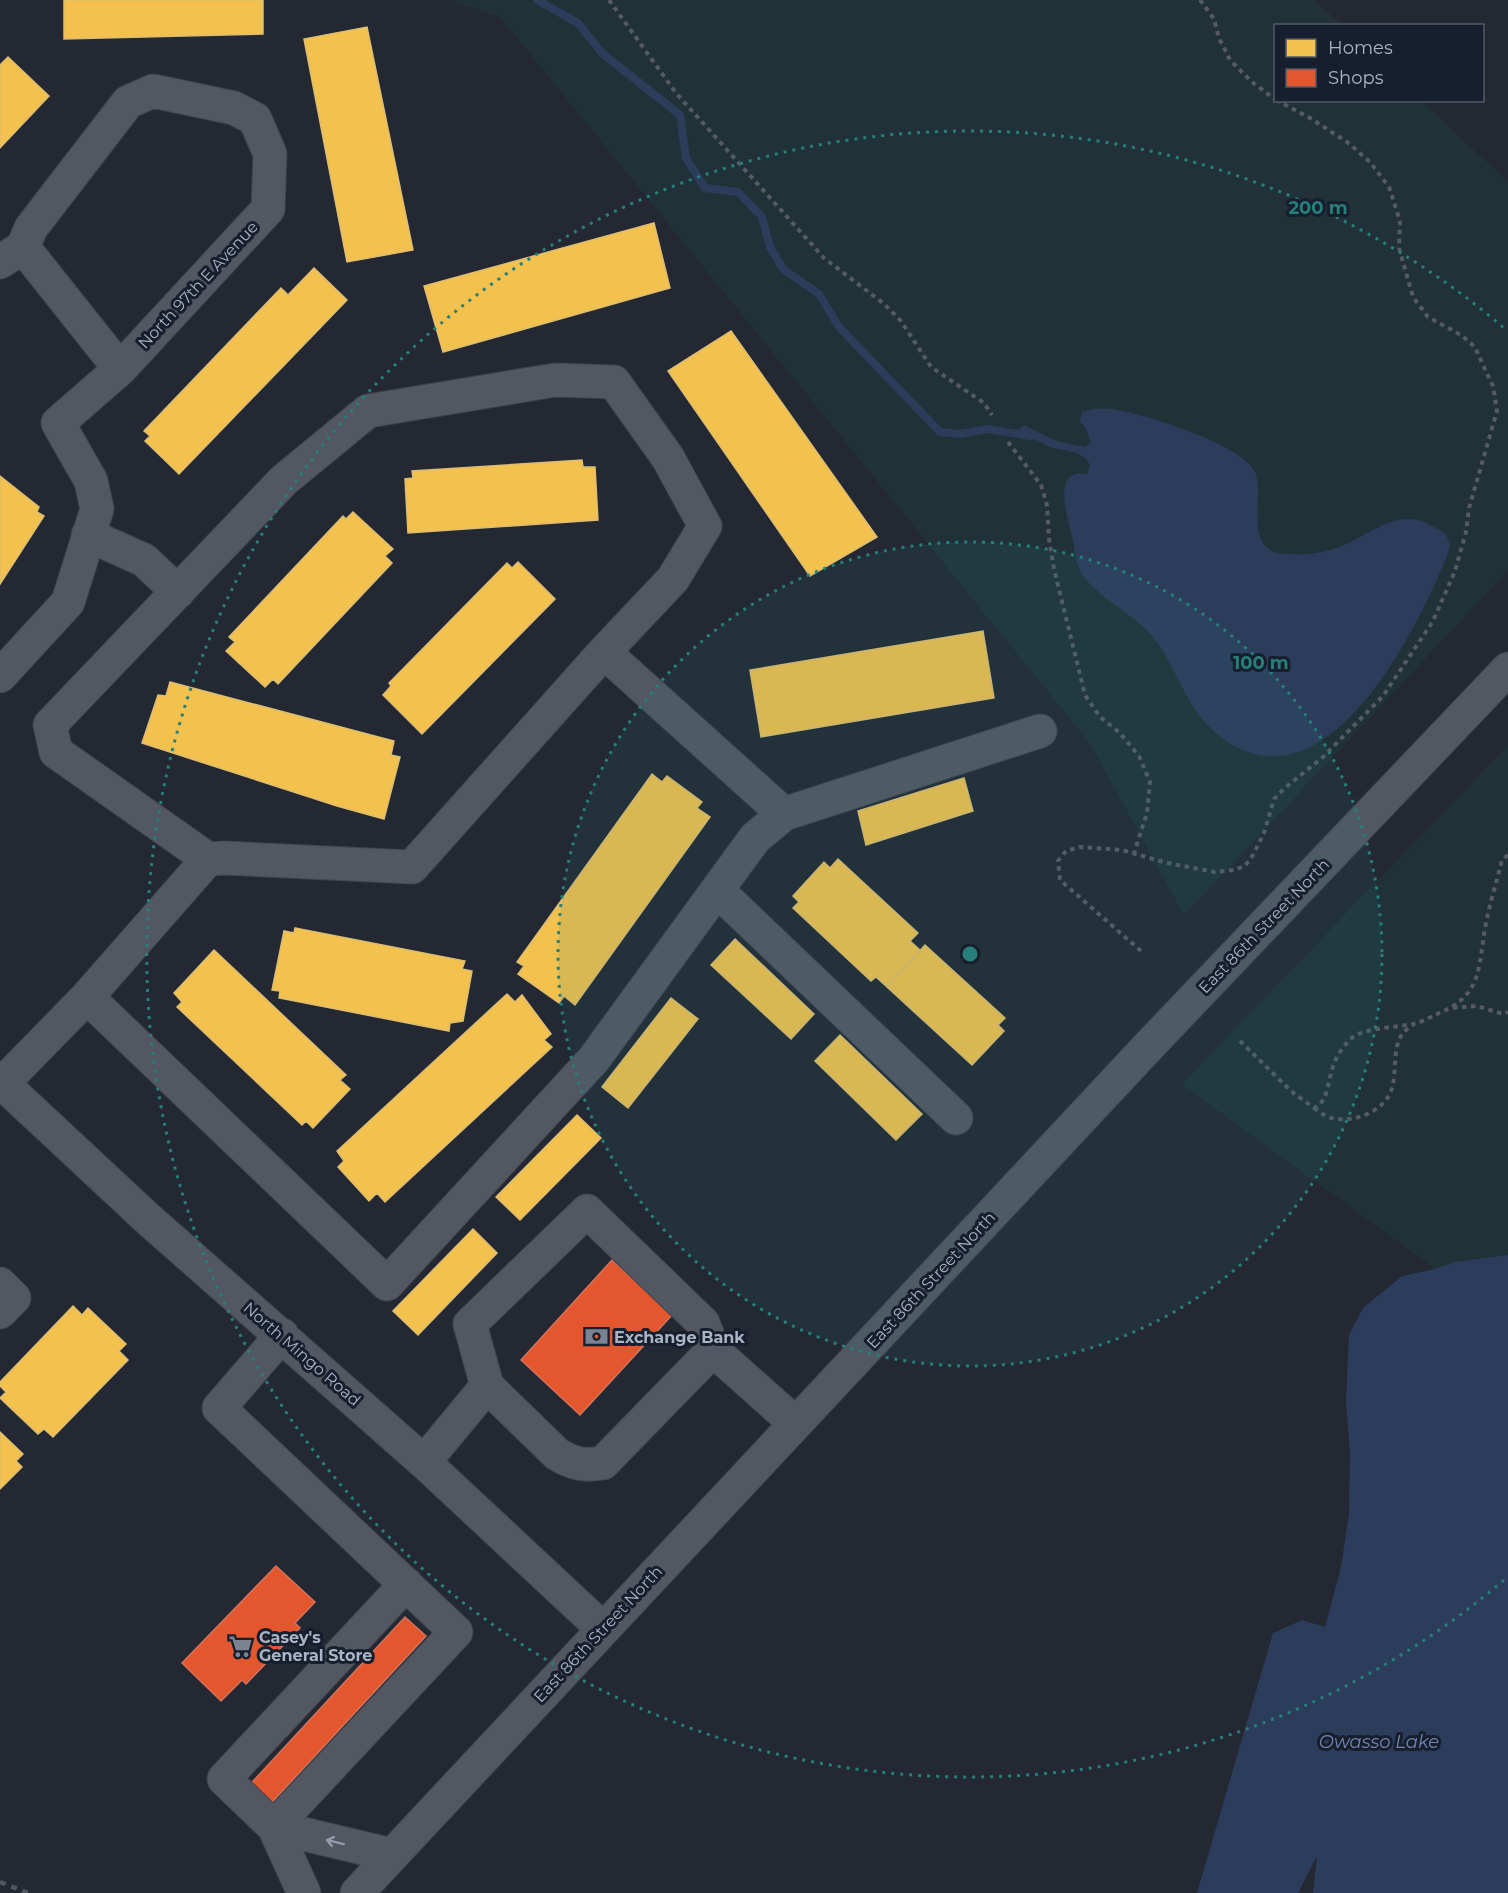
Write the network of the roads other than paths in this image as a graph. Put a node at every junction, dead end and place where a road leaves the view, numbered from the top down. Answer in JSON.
{"nodes":[{"id":1,"x":12,"y":254,"type":"edge"},
{"id":2,"x":120,"y":369,"type":"junction"},
{"id":3,"x":88,"y":535,"type":"junction"},
{"id":4,"x":178,"y":592,"type":"junction"},
{"id":5,"x":604,"y":652,"type":"junction"},
{"id":6,"x":1508,"y":669,"type":"edge"},
{"id":7,"x":0,"y":676,"type":"edge"},
{"id":8,"x":1040,"y":731,"type":"dead end"},
{"id":9,"x":784,"y":814,"type":"junction"},
{"id":10,"x":208,"y":859,"type":"junction"},
{"id":11,"x":718,"y":891,"type":"junction"},
{"id":12,"x":87,"y":997,"type":"junction"},
{"id":13,"x":1,"y":1083,"type":"edge"},
{"id":14,"x":956,"y":1118,"type":"dead end"},
{"id":15,"x":0,"y":1284,"type":"edge"},
{"id":16,"x":0,"y":1312,"type":"edge"},
{"id":17,"x":282,"y":1335,"type":"junction"},
{"id":18,"x":713,"y":1350,"type":"junction"},
{"id":19,"x":488,"y":1386,"type":"junction"},
{"id":20,"x":795,"y":1424,"type":"junction"},
{"id":21,"x":424,"y":1462,"type":"junction"},
{"id":22,"x":406,"y":1584,"type":"junction"},
{"id":23,"x":603,"y":1629,"type":"junction"},
{"id":24,"x":274,"y":1827,"type":"junction"},
{"id":25,"x":392,"y":1855,"type":"junction"},
{"id":26,"x":303,"y":1893,"type":"edge"},
{"id":27,"x":357,"y":1893,"type":"edge"}],
"edges":[{"from":1,"to":2,"type":"street","name":"North 97th E Avenue"},
{"from":1,"to":2,"type":"street","name":"North 97th E Avenue"},
{"from":2,"to":3,"type":"street","name":"North 97th E Avenue"},
{"from":3,"to":4,"type":"street"},
{"from":3,"to":7,"type":"street","name":"North 97th E Avenue"},
{"from":4,"to":5,"type":"street"},
{"from":4,"to":10,"type":"street"},
{"from":5,"to":9,"type":"street"},
{"from":5,"to":10,"type":"street"},
{"from":6,"to":20,"type":"street","name":"East 86th Street North"},
{"from":8,"to":9,"type":"street"},
{"from":9,"to":11,"type":"street"},
{"from":10,"to":12,"type":"street"},
{"from":11,"to":12,"type":"street"},
{"from":11,"to":14,"type":"street"},
{"from":12,"to":13,"type":"street"},
{"from":13,"to":17,"type":"street","name":"North Mingo Road"},
{"from":15,"to":16,"type":"street"},
{"from":17,"to":21,"type":"street","name":"North Mingo Road"},
{"from":17,"to":22,"type":"street"},
{"from":18,"to":19,"type":"street"},
{"from":18,"to":19,"type":"street"},
{"from":18,"to":20,"type":"street"},
{"from":19,"to":21,"type":"street"},
{"from":20,"to":23,"type":"street","name":"East 86th Street North"},
{"from":21,"to":23,"type":"street","name":"North Mingo Road"},
{"from":22,"to":24,"type":"street"},
{"from":22,"to":24,"type":"street"},
{"from":23,"to":25,"type":"street","name":"East 86th Street North"},
{"from":25,"to":24,"type":"street","one_way":true},
{"from":24,"to":26,"type":"street"},
{"from":25,"to":27,"type":"street","name":"East 86th Street North"}]}
